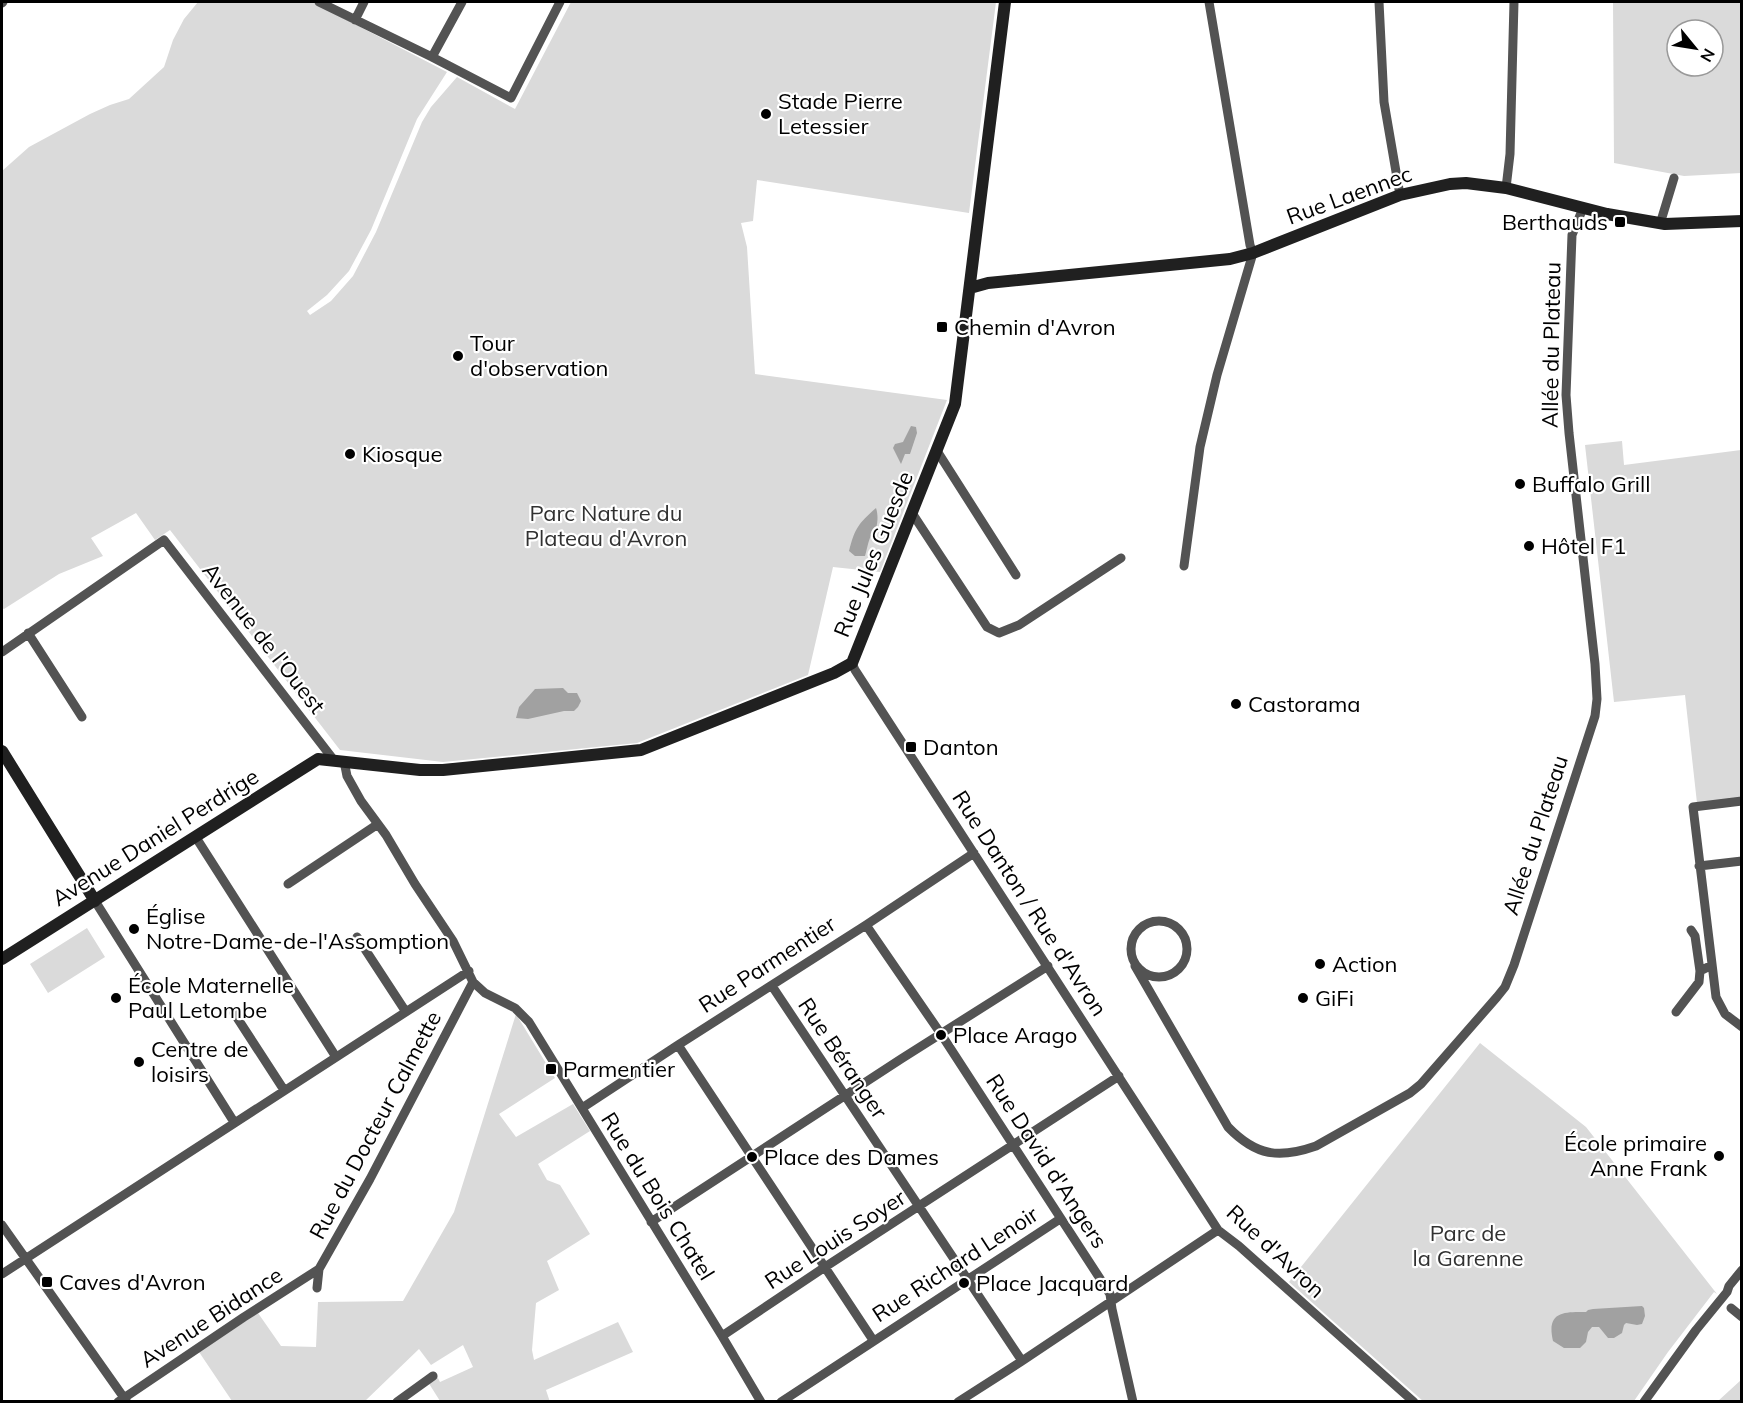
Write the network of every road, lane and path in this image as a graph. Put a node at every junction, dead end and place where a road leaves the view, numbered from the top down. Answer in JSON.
{"nodes":[{"id":1,"x":319,"y":2,"type":"edge"},
{"id":2,"x":364,"y":2,"type":"edge"},
{"id":3,"x":462,"y":2,"type":"edge"},
{"id":4,"x":560,"y":2,"type":"edge"},
{"id":5,"x":1005,"y":2,"type":"edge"},
{"id":6,"x":1209,"y":2,"type":"edge"},
{"id":7,"x":1378,"y":2,"type":"edge"},
{"id":8,"x":1514,"y":2,"type":"edge"},
{"id":9,"x":355,"y":20,"type":"junction"},
{"id":10,"x":434,"y":58,"type":"junction"},
{"id":11,"x":1674,"y":178,"type":"dead end"},
{"id":12,"x":1506,"y":188,"type":"junction"},
{"id":13,"x":1400,"y":195,"type":"junction"},
{"id":14,"x":1582,"y":208,"type":"junction"},
{"id":15,"x":1742,"y":221,"type":"edge"},
{"id":16,"x":1660,"y":224,"type":"junction"},
{"id":17,"x":1253,"y":253,"type":"junction"},
{"id":18,"x":970,"y":288,"type":"junction"},
{"id":19,"x":937,"y":451,"type":"junction"},
{"id":20,"x":912,"y":513,"type":"junction"},
{"id":21,"x":1121,"y":558,"type":"dead end"},
{"id":22,"x":1184,"y":566,"type":"dead end"},
{"id":23,"x":1016,"y":576,"type":"dead end"},
{"id":24,"x":28,"y":633,"type":"junction"},
{"id":25,"x":2,"y":652,"type":"edge"},
{"id":26,"x":852,"y":663,"type":"junction"},
{"id":27,"x":82,"y":717,"type":"dead end"},
{"id":28,"x":2,"y":751,"type":"edge"},
{"id":29,"x":338,"y":760,"type":"junction"},
{"id":30,"x":1742,"y":801,"type":"edge"},
{"id":31,"x":378,"y":824,"type":"junction"},
{"id":32,"x":195,"y":837,"type":"junction"},
{"id":33,"x":974,"y":852,"type":"junction"},
{"id":34,"x":1742,"y":861,"type":"edge"},
{"id":35,"x":1699,"y":866,"type":"junction"},
{"id":36,"x":288,"y":884,"type":"dead end"},
{"id":37,"x":95,"y":901,"type":"junction"},
{"id":38,"x":866,"y":925,"type":"junction"},
{"id":39,"x":1691,"y":930,"type":"dead end"},
{"id":40,"x":357,"y":937,"type":"dead end"},
{"id":41,"x":2,"y":959,"type":"edge"},
{"id":42,"x":1712,"y":965,"type":"junction"},
{"id":43,"x":1048,"y":966,"type":"junction"},
{"id":44,"x":1135,"y":966,"type":"junction"},
{"id":45,"x":1700,"y":970,"type":"junction"},
{"id":46,"x":469,"y":971,"type":"junction"},
{"id":47,"x":473,"y":982,"type":"junction"},
{"id":48,"x":771,"y":986,"type":"junction"},
{"id":49,"x":1158,"y":993,"type":"dead end"},
{"id":50,"x":1158,"y":1004,"type":"junction"},
{"id":51,"x":406,"y":1012,"type":"junction"},
{"id":52,"x":1676,"y":1012,"type":"dead end"},
{"id":53,"x":234,"y":1013,"type":"dead end"},
{"id":54,"x":1742,"y":1027,"type":"edge"},
{"id":55,"x":941,"y":1034,"type":"junction"},
{"id":56,"x":678,"y":1045,"type":"junction"},
{"id":57,"x":336,"y":1057,"type":"junction"},
{"id":58,"x":1119,"y":1076,"type":"junction"},
{"id":59,"x":284,"y":1090,"type":"junction"},
{"id":60,"x":845,"y":1096,"type":"junction"},
{"id":61,"x":582,"y":1108,"type":"junction"},
{"id":62,"x":234,"y":1122,"type":"junction"},
{"id":63,"x":1013,"y":1145,"type":"junction"},
{"id":64,"x":751,"y":1156,"type":"junction"},
{"id":65,"x":919,"y":1207,"type":"junction"},
{"id":66,"x":1060,"y":1219,"type":"junction"},
{"id":67,"x":651,"y":1222,"type":"junction"},
{"id":68,"x":2,"y":1225,"type":"edge"},
{"id":69,"x":1218,"y":1230,"type":"junction"},
{"id":70,"x":26,"y":1258,"type":"junction"},
{"id":71,"x":825,"y":1267,"type":"junction"},
{"id":72,"x":319,"y":1269,"type":"junction"},
{"id":73,"x":1742,"y":1270,"type":"edge"},
{"id":74,"x":2,"y":1274,"type":"edge"},
{"id":75,"x":968,"y":1280,"type":"junction"},
{"id":76,"x":317,"y":1288,"type":"dead end"},
{"id":77,"x":1111,"y":1302,"type":"junction"},
{"id":78,"x":1731,"y":1308,"type":"dead end"},
{"id":79,"x":1742,"y":1317,"type":"edge"},
{"id":80,"x":722,"y":1336,"type":"junction"},
{"id":81,"x":873,"y":1340,"type":"junction"},
{"id":82,"x":1022,"y":1361,"type":"junction"},
{"id":83,"x":433,"y":1376,"type":"dead end"},
{"id":84,"x":123,"y":1400,"type":"edge"},
{"id":85,"x":397,"y":1401,"type":"edge"},
{"id":86,"x":760,"y":1401,"type":"edge"},
{"id":87,"x":781,"y":1401,"type":"edge"},
{"id":88,"x":958,"y":1401,"type":"edge"},
{"id":89,"x":1133,"y":1401,"type":"edge"},
{"id":90,"x":1412,"y":1401,"type":"edge"},
{"id":91,"x":1644,"y":1401,"type":"edge"}],
"edges":[{"from":1,"to":9,"type":"street"},
{"from":2,"to":9,"type":"street"},
{"from":3,"to":10,"type":"street"},
{"from":4,"to":10,"type":"street"},
{"from":5,"to":18,"type":"street","name":"Rue Jules Guesde"},
{"from":6,"to":17,"type":"street"},
{"from":7,"to":13,"type":"street"},
{"from":8,"to":12,"type":"street"},
{"from":9,"to":10,"type":"street"},
{"from":11,"to":16,"type":"street"},
{"from":12,"to":13,"type":"street","name":"Rue Laennec"},
{"from":12,"to":14,"type":"street","name":"Rue Laennec"},
{"from":13,"to":17,"type":"street","name":"Rue Laennec"},
{"from":14,"to":16,"type":"street","name":"Rue Laennec"},
{"from":14,"to":50,"type":"street","name":"Allée du Plateau"},
{"from":15,"to":16,"type":"street","name":"Rue Laennec"},
{"from":17,"to":18,"type":"street","name":"Rue Laennec"},
{"from":17,"to":22,"type":"street"},
{"from":18,"to":19,"type":"street","name":"Rue Jules Guesde"},
{"from":19,"to":20,"type":"street","name":"Rue Jules Guesde"},
{"from":19,"to":23,"type":"street"},
{"from":20,"to":21,"type":"street"},
{"from":20,"to":26,"type":"street","name":"Rue Jules Guesde"},
{"from":24,"to":25,"type":"street"},
{"from":24,"to":27,"type":"street"},
{"from":24,"to":29,"type":"street","name":"Avenue de l'Ouest"},
{"from":26,"to":29,"type":"street","name":"Rue Jules Guesde"},
{"from":26,"to":33,"type":"street","name":"Rue Danton / Rue d'Avron"},
{"from":28,"to":37,"type":"street"},
{"from":29,"to":31,"type":"street","name":"Avenue de l'Ouest"},
{"from":29,"to":32,"type":"street","name":"Avenue Daniel Perdrige"},
{"from":30,"to":35,"type":"street"},
{"from":31,"to":36,"type":"street"},
{"from":31,"to":46,"type":"street","name":"Avenue de l'Ouest"},
{"from":32,"to":37,"type":"street","name":"Avenue Daniel Perdrige"},
{"from":32,"to":57,"type":"street"},
{"from":33,"to":38,"type":"street","name":"Rue Parmentier"},
{"from":33,"to":43,"type":"street","name":"Rue Danton / Rue d'Avron"},
{"from":34,"to":35,"type":"street"},
{"from":35,"to":42,"type":"street"},
{"from":37,"to":41,"type":"street","name":"Avenue Daniel Perdrige"},
{"from":37,"to":62,"type":"street"},
{"from":38,"to":48,"type":"street","name":"Rue Parmentier"},
{"from":38,"to":55,"type":"street","name":"Rue David d'Angers"},
{"from":39,"to":45,"type":"street"},
{"from":40,"to":51,"type":"street"},
{"from":42,"to":45,"type":"street"},
{"from":42,"to":54,"type":"street"},
{"from":43,"to":55,"type":"street"},
{"from":43,"to":58,"type":"street","name":"Rue Danton / Rue d'Avron"},
{"from":44,"to":44,"type":"street"},
{"from":44,"to":50,"type":"street","name":"Allée du Plateau"},
{"from":45,"to":52,"type":"street"},
{"from":46,"to":47,"type":"street"},
{"from":46,"to":51,"type":"street"},
{"from":47,"to":61,"type":"street","name":"Rue du Bois Chatel"},
{"from":47,"to":72,"type":"street","name":"Rue du Docteur Calmette"},
{"from":48,"to":56,"type":"street","name":"Rue Parmentier"},
{"from":48,"to":60,"type":"street","name":"Rue Béranger"},
{"from":49,"to":50,"type":"street","name":"Allée du Plateau"},
{"from":51,"to":57,"type":"street"},
{"from":53,"to":59,"type":"street"},
{"from":55,"to":60,"type":"street"},
{"from":55,"to":63,"type":"street","name":"Rue David d'Angers"},
{"from":56,"to":61,"type":"street","name":"Rue Parmentier"},
{"from":56,"to":64,"type":"street"},
{"from":57,"to":59,"type":"street"},
{"from":58,"to":63,"type":"street","name":"Rue Louis Soyer"},
{"from":58,"to":69,"type":"street","name":"Rue d'Avron"},
{"from":59,"to":62,"type":"street"},
{"from":60,"to":64,"type":"street"},
{"from":60,"to":65,"type":"street","name":"Rue Béranger"},
{"from":61,"to":67,"type":"street","name":"Rue du Bois Chatel"},
{"from":62,"to":70,"type":"street"},
{"from":63,"to":65,"type":"street","name":"Rue Louis Soyer"},
{"from":63,"to":66,"type":"street","name":"Rue David d'Angers"},
{"from":64,"to":67,"type":"street"},
{"from":64,"to":71,"type":"street"},
{"from":65,"to":71,"type":"street","name":"Rue Louis Soyer"},
{"from":65,"to":75,"type":"street","name":"Rue Béranger"},
{"from":66,"to":75,"type":"street","name":"Rue Richard Lenoir"},
{"from":66,"to":77,"type":"street","name":"Rue David d'Angers"},
{"from":67,"to":80,"type":"street","name":"Rue du Bois Chatel"},
{"from":68,"to":70,"type":"street"},
{"from":69,"to":77,"type":"street"},
{"from":69,"to":90,"type":"street","name":"Rue d'Avron"},
{"from":70,"to":74,"type":"street"},
{"from":70,"to":84,"type":"street"},
{"from":71,"to":80,"type":"street","name":"Rue Louis Soyer"},
{"from":71,"to":81,"type":"street"},
{"from":72,"to":76,"type":"street","name":"Rue du Docteur Calmette"},
{"from":72,"to":84,"type":"street","name":"Avenue Bidance"},
{"from":73,"to":91,"type":"street"},
{"from":75,"to":81,"type":"street","name":"Rue Richard Lenoir"},
{"from":75,"to":82,"type":"street","name":"Rue Béranger"},
{"from":77,"to":82,"type":"street"},
{"from":77,"to":89,"type":"street","name":"Rue David d'Angers"},
{"from":78,"to":79,"type":"street"},
{"from":80,"to":86,"type":"street","name":"Rue du Bois Chatel"},
{"from":81,"to":87,"type":"street","name":"Rue Richard Lenoir"},
{"from":82,"to":88,"type":"street"},
{"from":83,"to":85,"type":"street"}]}
